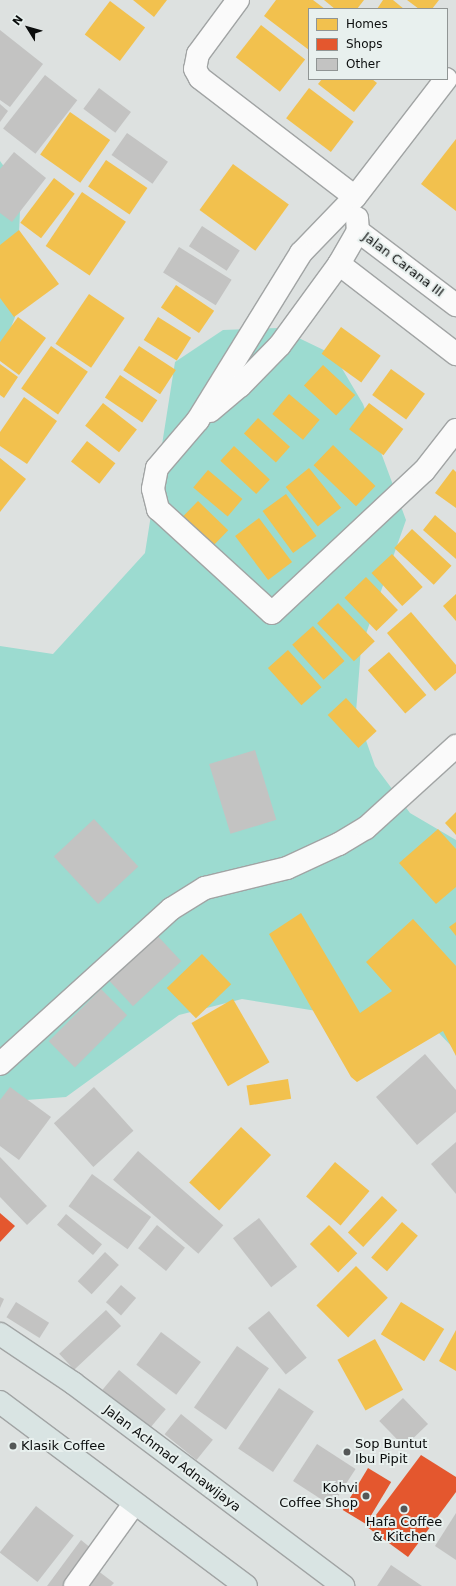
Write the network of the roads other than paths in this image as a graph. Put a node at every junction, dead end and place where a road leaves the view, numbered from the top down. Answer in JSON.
{"nodes":[{"id":1,"x":238,"y":0,"type":"edge"},
{"id":2,"x":456,"y":67,"type":"edge"},
{"id":3,"x":448,"y":78,"type":"edge"},
{"id":4,"x":446,"y":80,"type":"edge"},
{"id":5,"x":356,"y":197,"type":"junction"},
{"id":6,"x":358,"y":231,"type":"junction"},
{"id":7,"x":339,"y":264,"type":"junction"},
{"id":8,"x":456,"y":305,"type":"edge"},
{"id":9,"x":456,"y":354,"type":"edge"},
{"id":10,"x":198,"y":420,"type":"junction"},
{"id":11,"x":456,"y":430,"type":"edge"},
{"id":12,"x":456,"y":746,"type":"edge"},
{"id":13,"x":0,"y":1064,"type":"edge"},
{"id":14,"x":0,"y":1334,"type":"edge"},
{"id":15,"x":0,"y":1402,"type":"edge"},
{"id":16,"x":134,"y":1504,"type":"junction"},
{"id":17,"x":75,"y":1586,"type":"edge"},
{"id":18,"x":246,"y":1586,"type":"edge"},
{"id":19,"x":343,"y":1586,"type":"edge"}],
"edges":[{"from":1,"to":5,"type":"street"},
{"from":2,"to":3,"type":"street"},
{"from":4,"to":5,"type":"street"},
{"from":5,"to":6,"type":"street","name":"Jalan Carana III"},
{"from":5,"to":10,"type":"street"},
{"from":6,"to":7,"type":"street"},
{"from":6,"to":8,"type":"street","name":"Jalan Carana III"},
{"from":7,"to":9,"type":"street"},
{"from":7,"to":10,"type":"street"},
{"from":10,"to":11,"type":"street"},
{"from":12,"to":13,"type":"street"},
{"from":14,"to":19,"type":"main road","name":"Jalan Achmad Adnawijaya"},
{"from":15,"to":16,"type":"main road"},
{"from":16,"to":17,"type":"street"},
{"from":16,"to":18,"type":"main road"}]}
